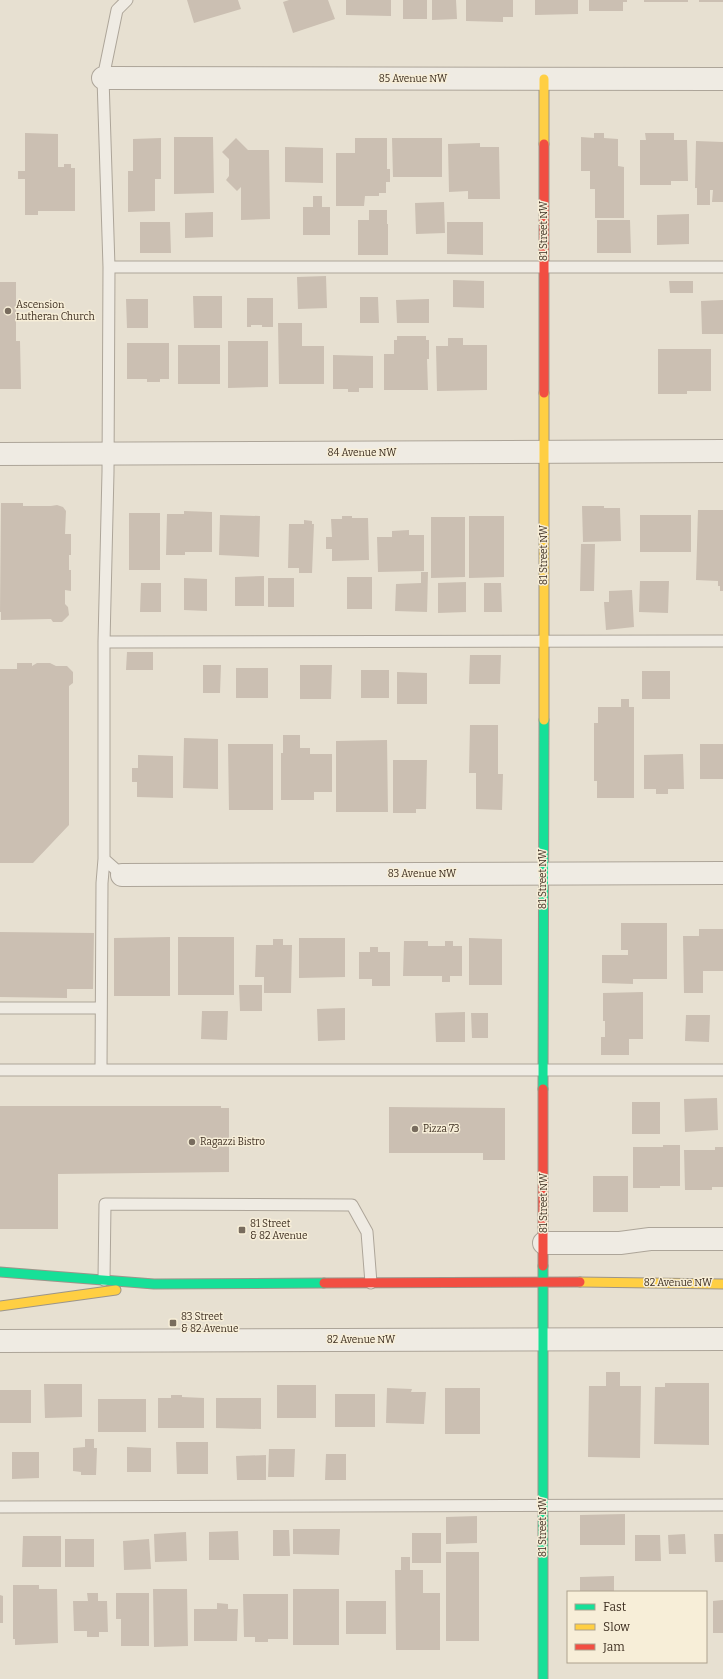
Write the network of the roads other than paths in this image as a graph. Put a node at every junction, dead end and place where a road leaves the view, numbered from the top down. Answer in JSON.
{"nodes":[{"id":1,"x":127,"y":0,"type":"edge"},
{"id":2,"x":103,"y":78,"type":"junction"},
{"id":3,"x":544,"y":79,"type":"junction"},
{"id":4,"x":723,"y":79,"type":"edge"},
{"id":5,"x":544,"y":266,"type":"junction"},
{"id":6,"x":109,"y":267,"type":"junction"},
{"id":7,"x":723,"y":267,"type":"edge"},
{"id":8,"x":723,"y":451,"type":"edge"},
{"id":9,"x":544,"y":452,"type":"junction"},
{"id":10,"x":0,"y":454,"type":"edge"},
{"id":11,"x":108,"y":454,"type":"junction"},
{"id":12,"x":723,"y":641,"type":"edge"},
{"id":13,"x":104,"y":642,"type":"junction"},
{"id":14,"x":544,"y":642,"type":"junction"},
{"id":15,"x":104,"y":859,"type":"junction"},
{"id":16,"x":544,"y":873,"type":"junction"},
{"id":17,"x":723,"y":873,"type":"edge"},
{"id":18,"x":122,"y":875,"type":"joint"},
{"id":19,"x":0,"y":1008,"type":"edge"},
{"id":20,"x":101,"y":1008,"type":"junction"},
{"id":21,"x":0,"y":1070,"type":"edge"},
{"id":22,"x":101,"y":1070,"type":"junction"},
{"id":23,"x":544,"y":1070,"type":"junction"},
{"id":24,"x":723,"y":1070,"type":"edge"},
{"id":25,"x":723,"y":1239,"type":"edge"},
{"id":26,"x":544,"y":1243,"type":"junction"},
{"id":27,"x":0,"y":1272,"type":"edge"},
{"id":28,"x":104,"y":1280,"type":"junction"},
{"id":29,"x":544,"y":1282,"type":"junction"},
{"id":30,"x":370,"y":1283,"type":"junction"},
{"id":31,"x":154,"y":1284,"type":"junction"},
{"id":32,"x":723,"y":1284,"type":"edge"},
{"id":33,"x":0,"y":1306,"type":"edge"},
{"id":34,"x":544,"y":1339,"type":"junction"},
{"id":35,"x":723,"y":1339,"type":"edge"},
{"id":36,"x":0,"y":1342,"type":"edge"},
{"id":37,"x":544,"y":1505,"type":"junction"},
{"id":38,"x":723,"y":1505,"type":"edge"},
{"id":39,"x":0,"y":1507,"type":"edge"},
{"id":40,"x":543,"y":1679,"type":"edge"}],
"edges":[{"from":1,"to":2,"type":"lane"},
{"from":2,"to":3,"type":"street","name":"85 Avenue NW"},
{"from":2,"to":6,"type":"lane"},
{"from":3,"to":4,"type":"street","name":"85 Avenue NW"},
{"from":3,"to":5,"type":"street","name":"81 Street NW"},
{"from":5,"to":6,"type":"lane"},
{"from":5,"to":7,"type":"lane"},
{"from":5,"to":9,"type":"street","name":"81 Street NW"},
{"from":6,"to":11,"type":"lane"},
{"from":8,"to":9,"type":"street","name":"84 Avenue NW"},
{"from":9,"to":11,"type":"street","name":"84 Avenue NW"},
{"from":9,"to":14,"type":"street","name":"81 Street NW"},
{"from":10,"to":11,"type":"street","name":"84 Avenue NW"},
{"from":11,"to":13,"type":"lane"},
{"from":12,"to":14,"type":"lane"},
{"from":13,"to":14,"type":"lane"},
{"from":13,"to":15,"type":"lane"},
{"from":14,"to":16,"type":"street","name":"81 Street NW"},
{"from":15,"to":18,"type":"lane"},
{"from":15,"to":20,"type":"lane"},
{"from":16,"to":17,"type":"street","name":"83 Avenue NW"},
{"from":16,"to":18,"type":"street","name":"83 Avenue NW"},
{"from":16,"to":23,"type":"street","name":"81 Street NW"},
{"from":19,"to":20,"type":"lane"},
{"from":20,"to":22,"type":"lane"},
{"from":21,"to":22,"type":"lane"},
{"from":22,"to":23,"type":"lane"},
{"from":23,"to":24,"type":"lane"},
{"from":23,"to":26,"type":"street","name":"81 Street NW"},
{"from":25,"to":26,"type":"street"},
{"from":26,"to":29,"type":"street","name":"81 Street NW"},
{"from":27,"to":28,"type":"street","name":"82 Avenue NW"},
{"from":28,"to":30,"type":"lane"},
{"from":28,"to":31,"type":"street","name":"82 Avenue NW"},
{"from":29,"to":30,"type":"street","name":"82 Avenue NW"},
{"from":29,"to":32,"type":"street","name":"82 Avenue NW"},
{"from":29,"to":34,"type":"street","name":"81 Street NW"},
{"from":30,"to":31,"type":"street","name":"82 Avenue NW"},
{"from":31,"to":33,"type":"street","name":"82 Avenue NW"},
{"from":34,"to":35,"type":"street","name":"82 Avenue NW"},
{"from":34,"to":36,"type":"street","name":"82 Avenue NW"},
{"from":34,"to":37,"type":"street","name":"81 Street NW"},
{"from":37,"to":38,"type":"lane"},
{"from":37,"to":39,"type":"lane"},
{"from":37,"to":40,"type":"street","name":"81 Street NW"}]}
